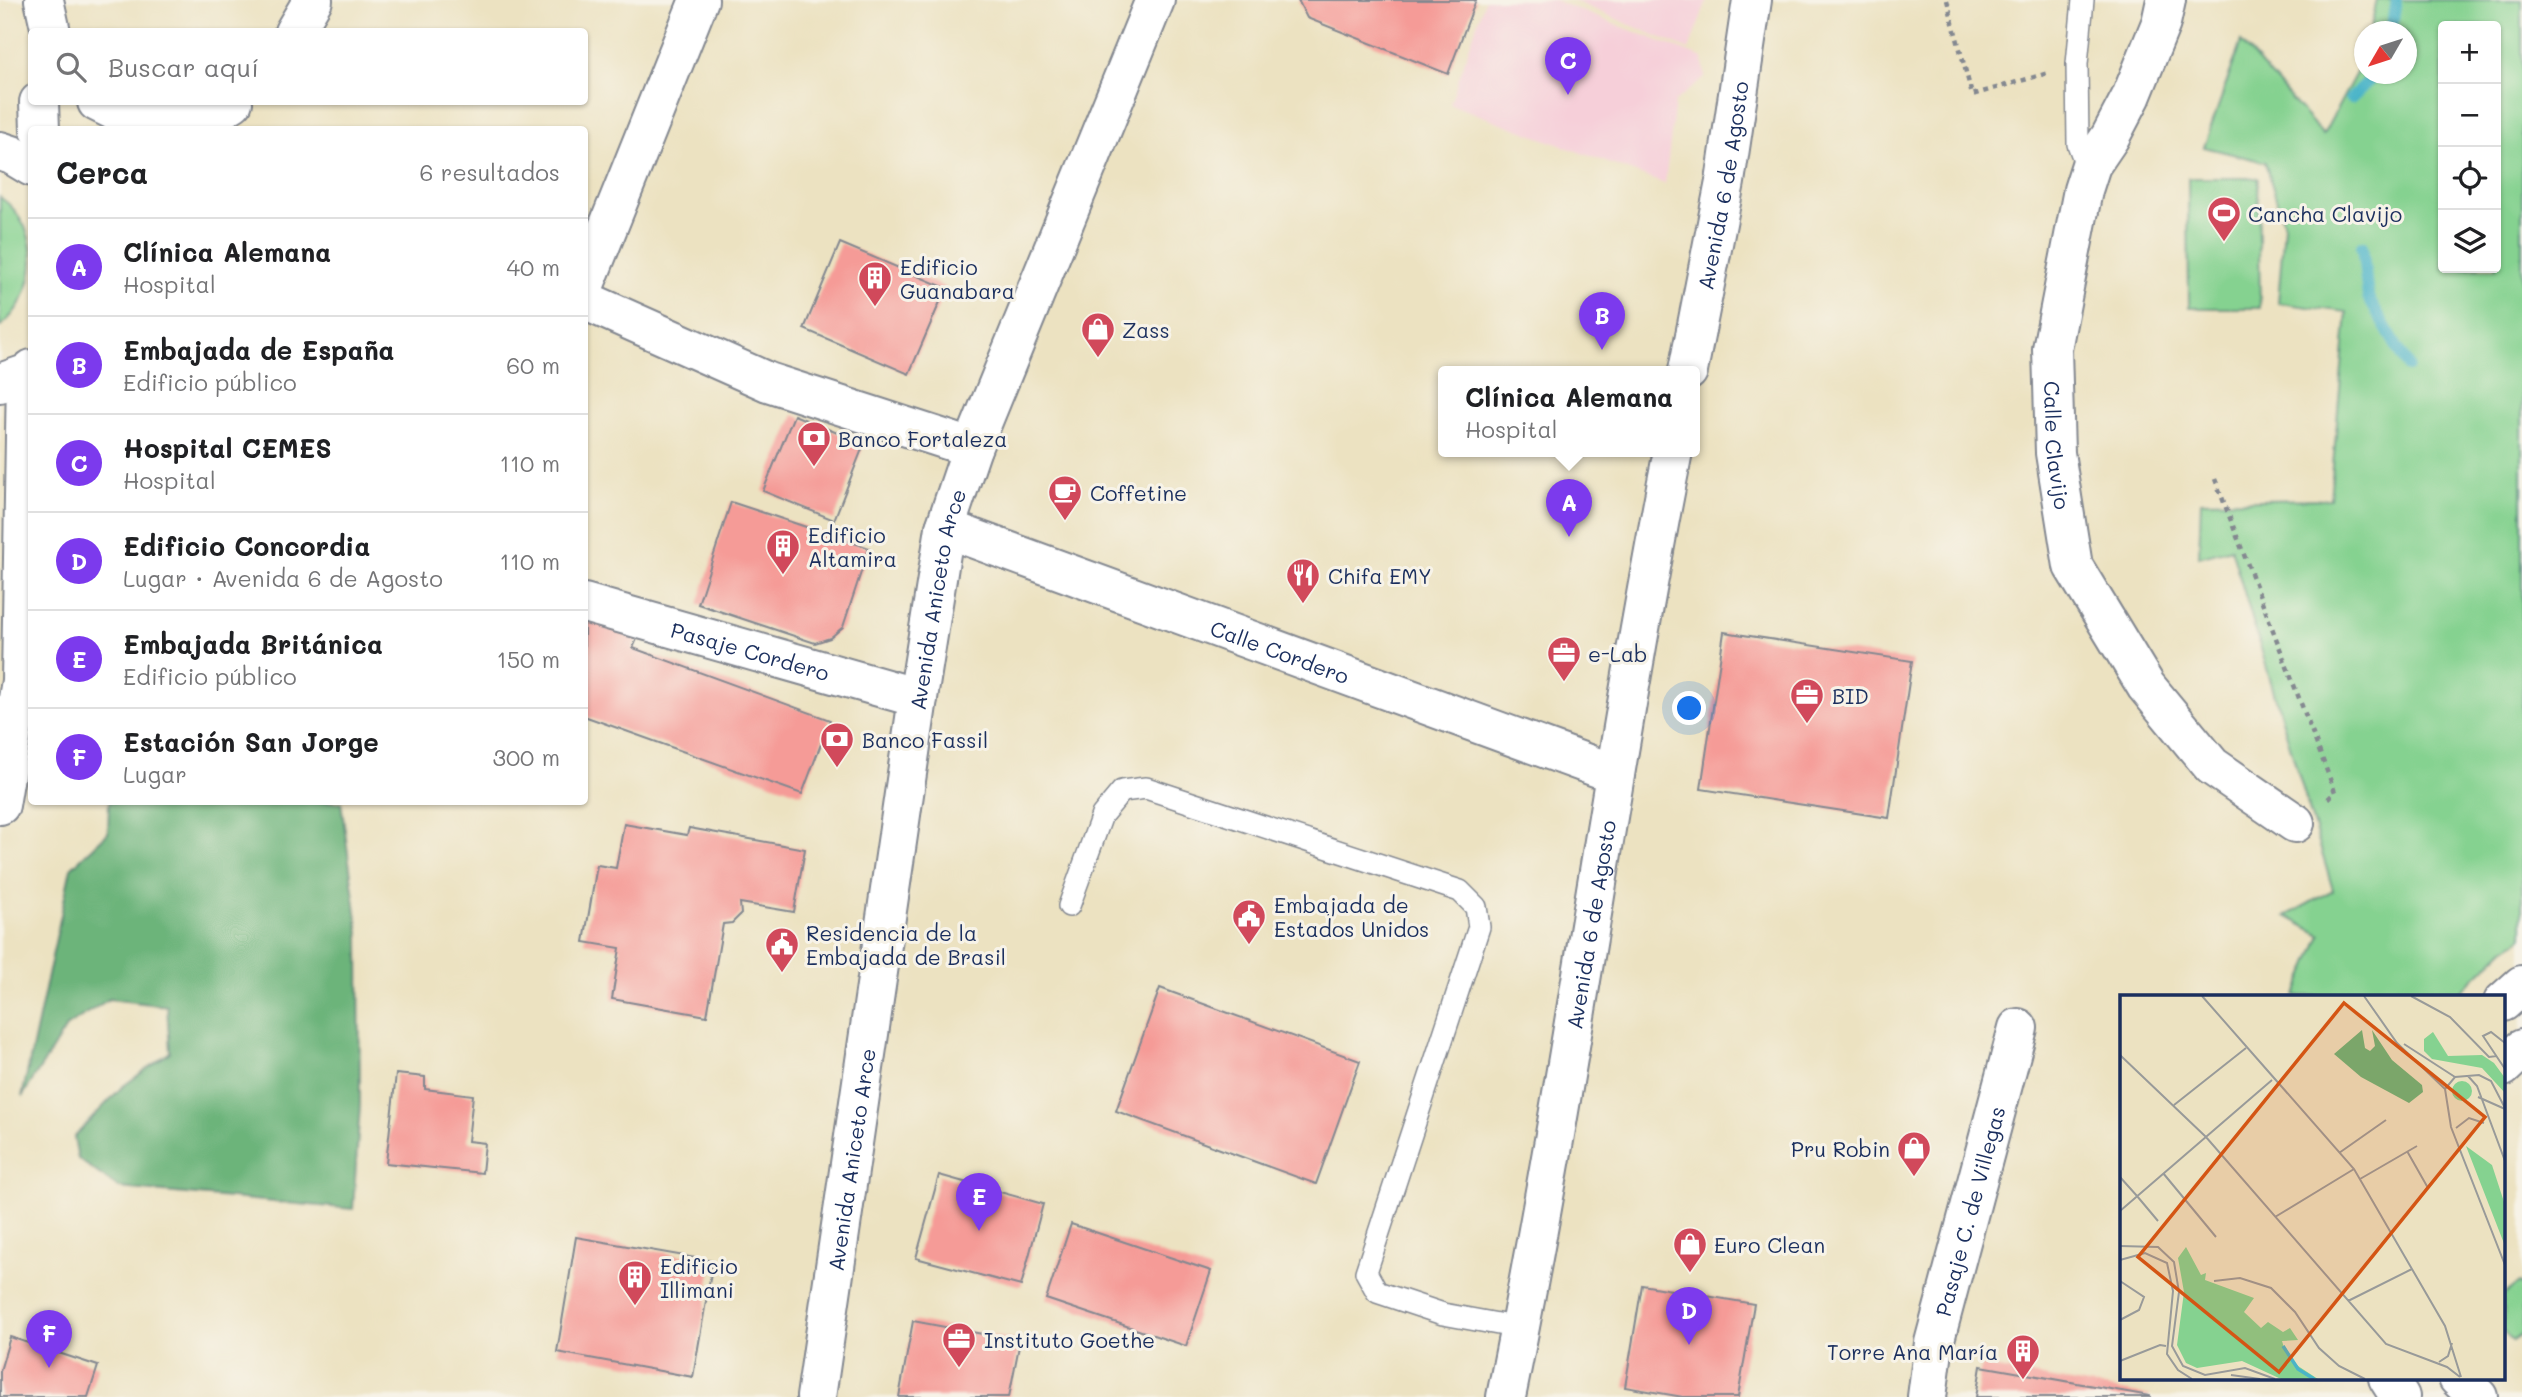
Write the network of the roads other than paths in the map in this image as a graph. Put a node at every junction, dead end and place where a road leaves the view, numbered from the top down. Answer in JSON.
{"nodes":[{"id":1,"x":42,"y":0,"type":"edge"},
{"id":2,"x":313,"y":0,"type":"edge"},
{"id":3,"x":699,"y":0,"type":"edge"},
{"id":4,"x":1155,"y":0,"type":"edge"},
{"id":5,"x":1752,"y":0,"type":"edge"},
{"id":6,"x":2083,"y":0,"type":"edge"},
{"id":7,"x":2166,"y":0,"type":"edge"},
{"id":8,"x":39,"y":28,"type":"edge"},
{"id":9,"x":50,"y":28,"type":"edge"},
{"id":10,"x":296,"y":28,"type":"edge"},
{"id":11,"x":39,"y":105,"type":"edge"},
{"id":12,"x":103,"y":105,"type":"edge"},
{"id":13,"x":254,"y":105,"type":"edge"},
{"id":14,"x":209,"y":117,"type":"edge"},
{"id":15,"x":40,"y":126,"type":"edge"},
{"id":16,"x":243,"y":126,"type":"edge"},
{"id":17,"x":0,"y":151,"type":"edge"},
{"id":18,"x":28,"y":165,"type":"edge"},
{"id":19,"x":2091,"y":165,"type":"junction"},
{"id":20,"x":588,"y":277,"type":"edge"},
{"id":21,"x":588,"y":302,"type":"edge"},
{"id":22,"x":1690,"y":366,"type":"edge"},
{"id":23,"x":19,"y":376,"type":"edge"},
{"id":24,"x":972,"y":448,"type":"junction"},
{"id":25,"x":1672,"y":457,"type":"edge"},
{"id":26,"x":945,"y":528,"type":"junction"},
{"id":27,"x":588,"y":604,"type":"edge"},
{"id":28,"x":918,"y":698,"type":"junction"},
{"id":29,"x":1615,"y":774,"type":"junction"},
{"id":30,"x":0,"y":805,"type":"edge"},
{"id":31,"x":2295,"y":823,"type":"road end"},
{"id":32,"x":1069,"y":906,"type":"dead end"},
{"id":33,"x":2522,"y":985,"type":"edge"},
{"id":34,"x":2504,"y":1001,"type":"edge"},
{"id":35,"x":2018,"y":1028,"type":"dead end"},
{"id":36,"x":2522,"y":1049,"type":"edge"},
{"id":37,"x":2504,"y":1066,"type":"edge"},
{"id":38,"x":1520,"y":1328,"type":"junction"},
{"id":39,"x":2389,"y":1380,"type":"edge"},
{"id":40,"x":2460,"y":1380,"type":"edge"},
{"id":41,"x":816,"y":1397,"type":"edge"},
{"id":42,"x":1506,"y":1397,"type":"edge"},
{"id":43,"x":1927,"y":1397,"type":"edge"},
{"id":44,"x":2400,"y":1397,"type":"edge"},
{"id":45,"x":2477,"y":1397,"type":"edge"}],
"edges":[{"from":1,"to":8,"type":"main road"},
{"from":1,"to":9,"type":"main road"},
{"from":2,"to":10,"type":"main road"},
{"from":3,"to":20,"type":"main road"},
{"from":4,"to":24,"type":"main road","name":"Avenida Aniceto Arce"},
{"from":5,"to":22,"type":"main road","name":"Avenida 6 de Agosto"},
{"from":6,"to":19,"type":"lane"},
{"from":7,"to":19,"type":"main road","name":"Calle Clavijo"},
{"from":11,"to":15,"type":"main road"},
{"from":12,"to":14,"type":"main road"},
{"from":13,"to":16,"type":"main road"},
{"from":17,"to":18,"type":"main road"},
{"from":19,"to":31,"type":"main road","name":"Calle Clavijo"},
{"from":21,"to":24,"type":"main road"},
{"from":23,"to":30,"type":"main road"},
{"from":24,"to":26,"type":"main road","name":"Avenida Aniceto Arce"},
{"from":25,"to":29,"type":"main road","name":"Avenida 6 de Agosto"},
{"from":26,"to":28,"type":"main road","name":"Avenida Aniceto Arce"},
{"from":26,"to":29,"type":"main road","name":"Calle Cordero"},
{"from":27,"to":28,"type":"main road","name":"Pasaje Cordero"},
{"from":28,"to":41,"type":"main road","name":"Avenida Aniceto Arce"},
{"from":29,"to":38,"type":"main road","name":"Avenida 6 de Agosto"},
{"from":32,"to":38,"type":"lane"},
{"from":33,"to":34,"type":"main road"},
{"from":35,"to":43,"type":"main road","name":"Pasaje C. de Villegas"},
{"from":36,"to":37,"type":"main road"},
{"from":38,"to":42,"type":"main road","name":"Avenida 6 de Agosto"},
{"from":39,"to":44,"type":"main road"},
{"from":40,"to":45,"type":"main road"}]}
